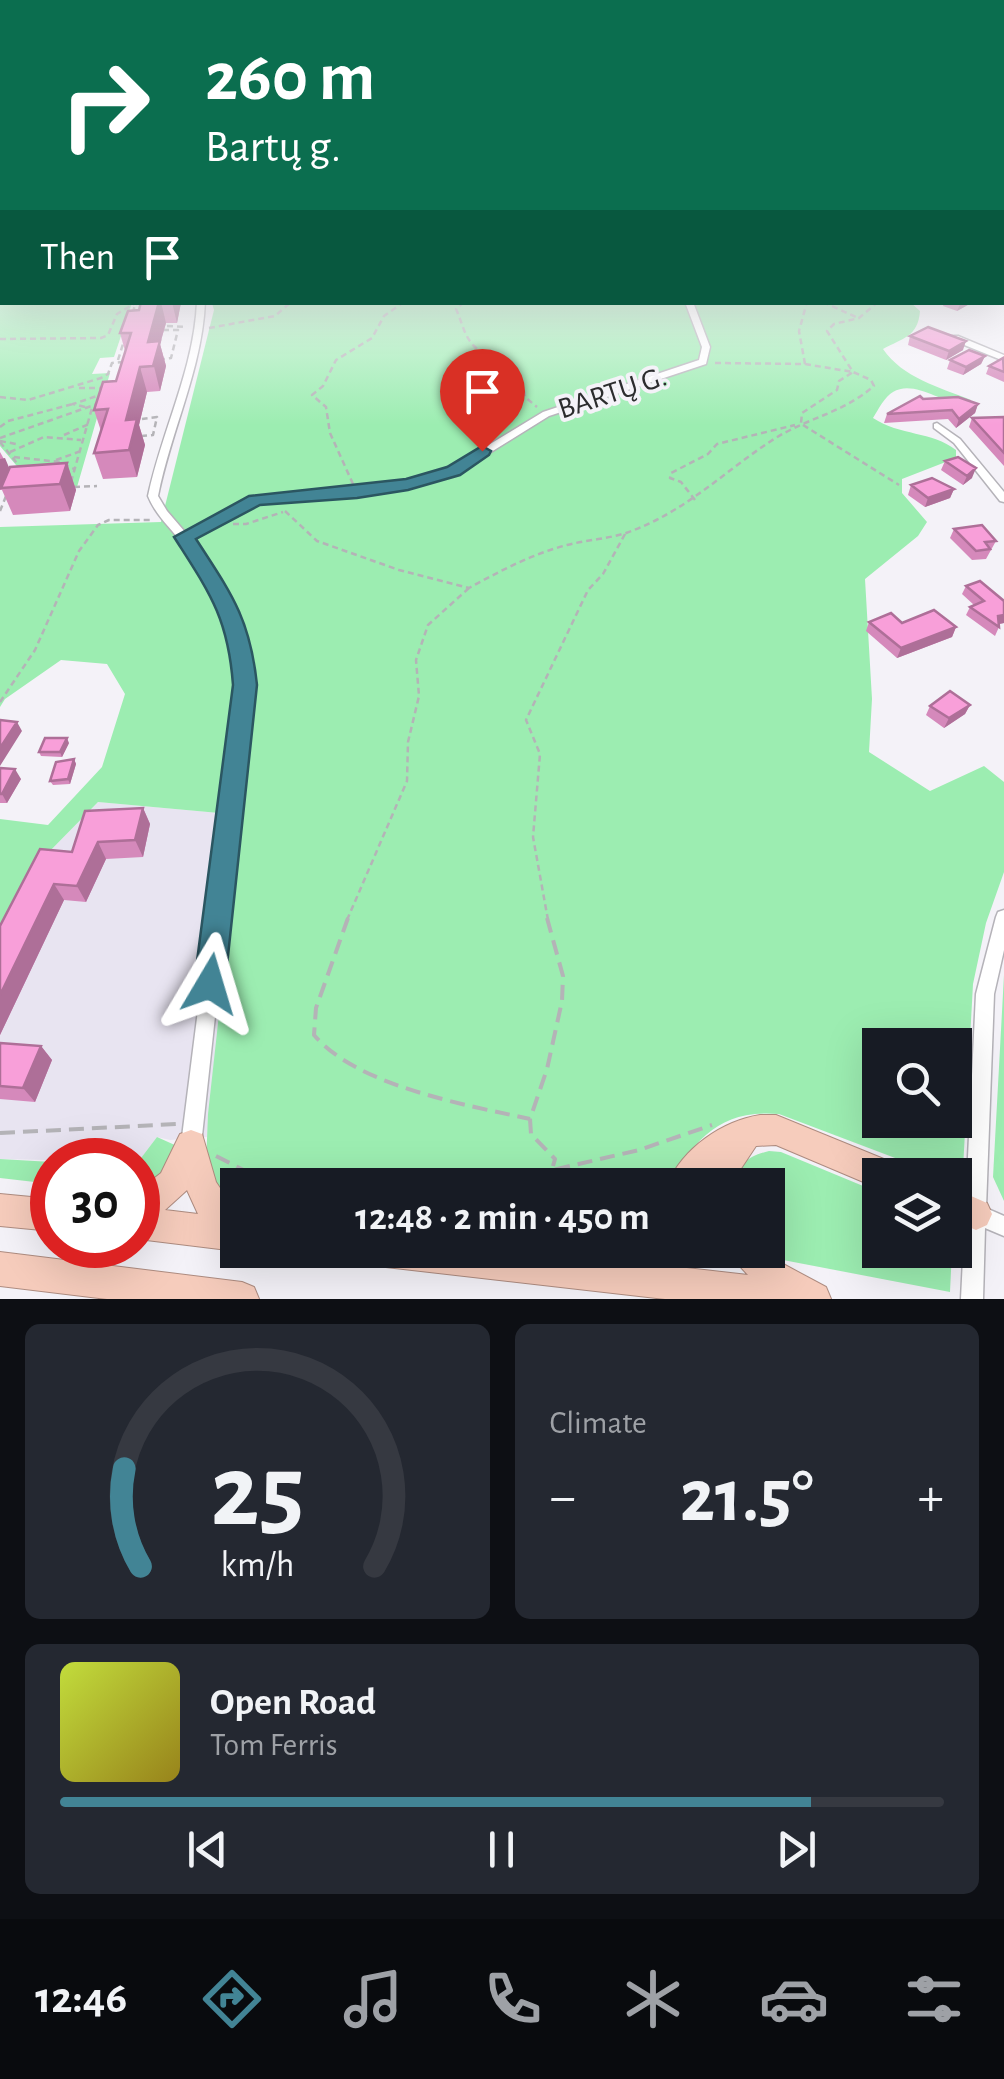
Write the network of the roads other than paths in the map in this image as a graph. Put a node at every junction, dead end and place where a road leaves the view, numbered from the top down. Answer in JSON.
{"nodes":[{"id":1,"x":200,"y":305,"type":"edge"},
{"id":2,"x":690,"y":305,"type":"edge"},
{"id":3,"x":955,"y":338,"type":"edge"},
{"id":4,"x":1004,"y":358,"type":"edge"},
{"id":5,"x":937,"y":426,"type":"dead end"},
{"id":6,"x":1004,"y":499,"type":"edge"},
{"id":7,"x":184,"y":537,"type":"junction"},
{"id":8,"x":1004,"y":917,"type":"edge"},
{"id":9,"x":748,"y":1132,"type":"junction"},
{"id":10,"x":192,"y":1134,"type":"junction"},
{"id":11,"x":862,"y":1166,"type":"edge"},
{"id":12,"x":697,"y":1168,"type":"edge"},
{"id":13,"x":724,"y":1168,"type":"edge"},
{"id":14,"x":160,"y":1195,"type":"edge"},
{"id":15,"x":0,"y":1210,"type":"edge"},
{"id":16,"x":30,"y":1213,"type":"edge"},
{"id":17,"x":978,"y":1215,"type":"edge"},
{"id":18,"x":220,"y":1216,"type":"edge"},
{"id":19,"x":160,"y":1225,"type":"edge"},
{"id":20,"x":220,"y":1232,"type":"edge"},
{"id":21,"x":538,"y":1268,"type":"edge"},
{"id":22,"x":569,"y":1268,"type":"edge"},
{"id":23,"x":765,"y":1268,"type":"edge"},
{"id":24,"x":0,"y":1269,"type":"edge"},
{"id":25,"x":556,"y":1270,"type":"junction"},
{"id":26,"x":242,"y":1299,"type":"edge"},
{"id":27,"x":812,"y":1299,"type":"edge"},
{"id":28,"x":972,"y":1299,"type":"edge"}],
"edges":[{"from":1,"to":7,"type":"street"},
{"from":2,"to":7,"type":"street","name":"BARTŲ G."},
{"from":3,"to":4,"type":"street"},
{"from":5,"to":6,"type":"street"},
{"from":7,"to":10,"type":"street"},
{"from":8,"to":17,"type":"street"},
{"from":9,"to":11,"type":"highway"},
{"from":9,"to":12,"type":"highway"},
{"from":9,"to":13,"type":"highway"},
{"from":10,"to":14,"type":"highway"},
{"from":10,"to":18,"type":"highway"},
{"from":15,"to":16,"type":"highway"},
{"from":17,"to":28,"type":"street"},
{"from":19,"to":20,"type":"highway"},
{"from":21,"to":25,"type":"highway"},
{"from":22,"to":25,"type":"highway"},
{"from":23,"to":27,"type":"highway"},
{"from":24,"to":26,"type":"highway"},
{"from":25,"to":27,"type":"highway"}]}
